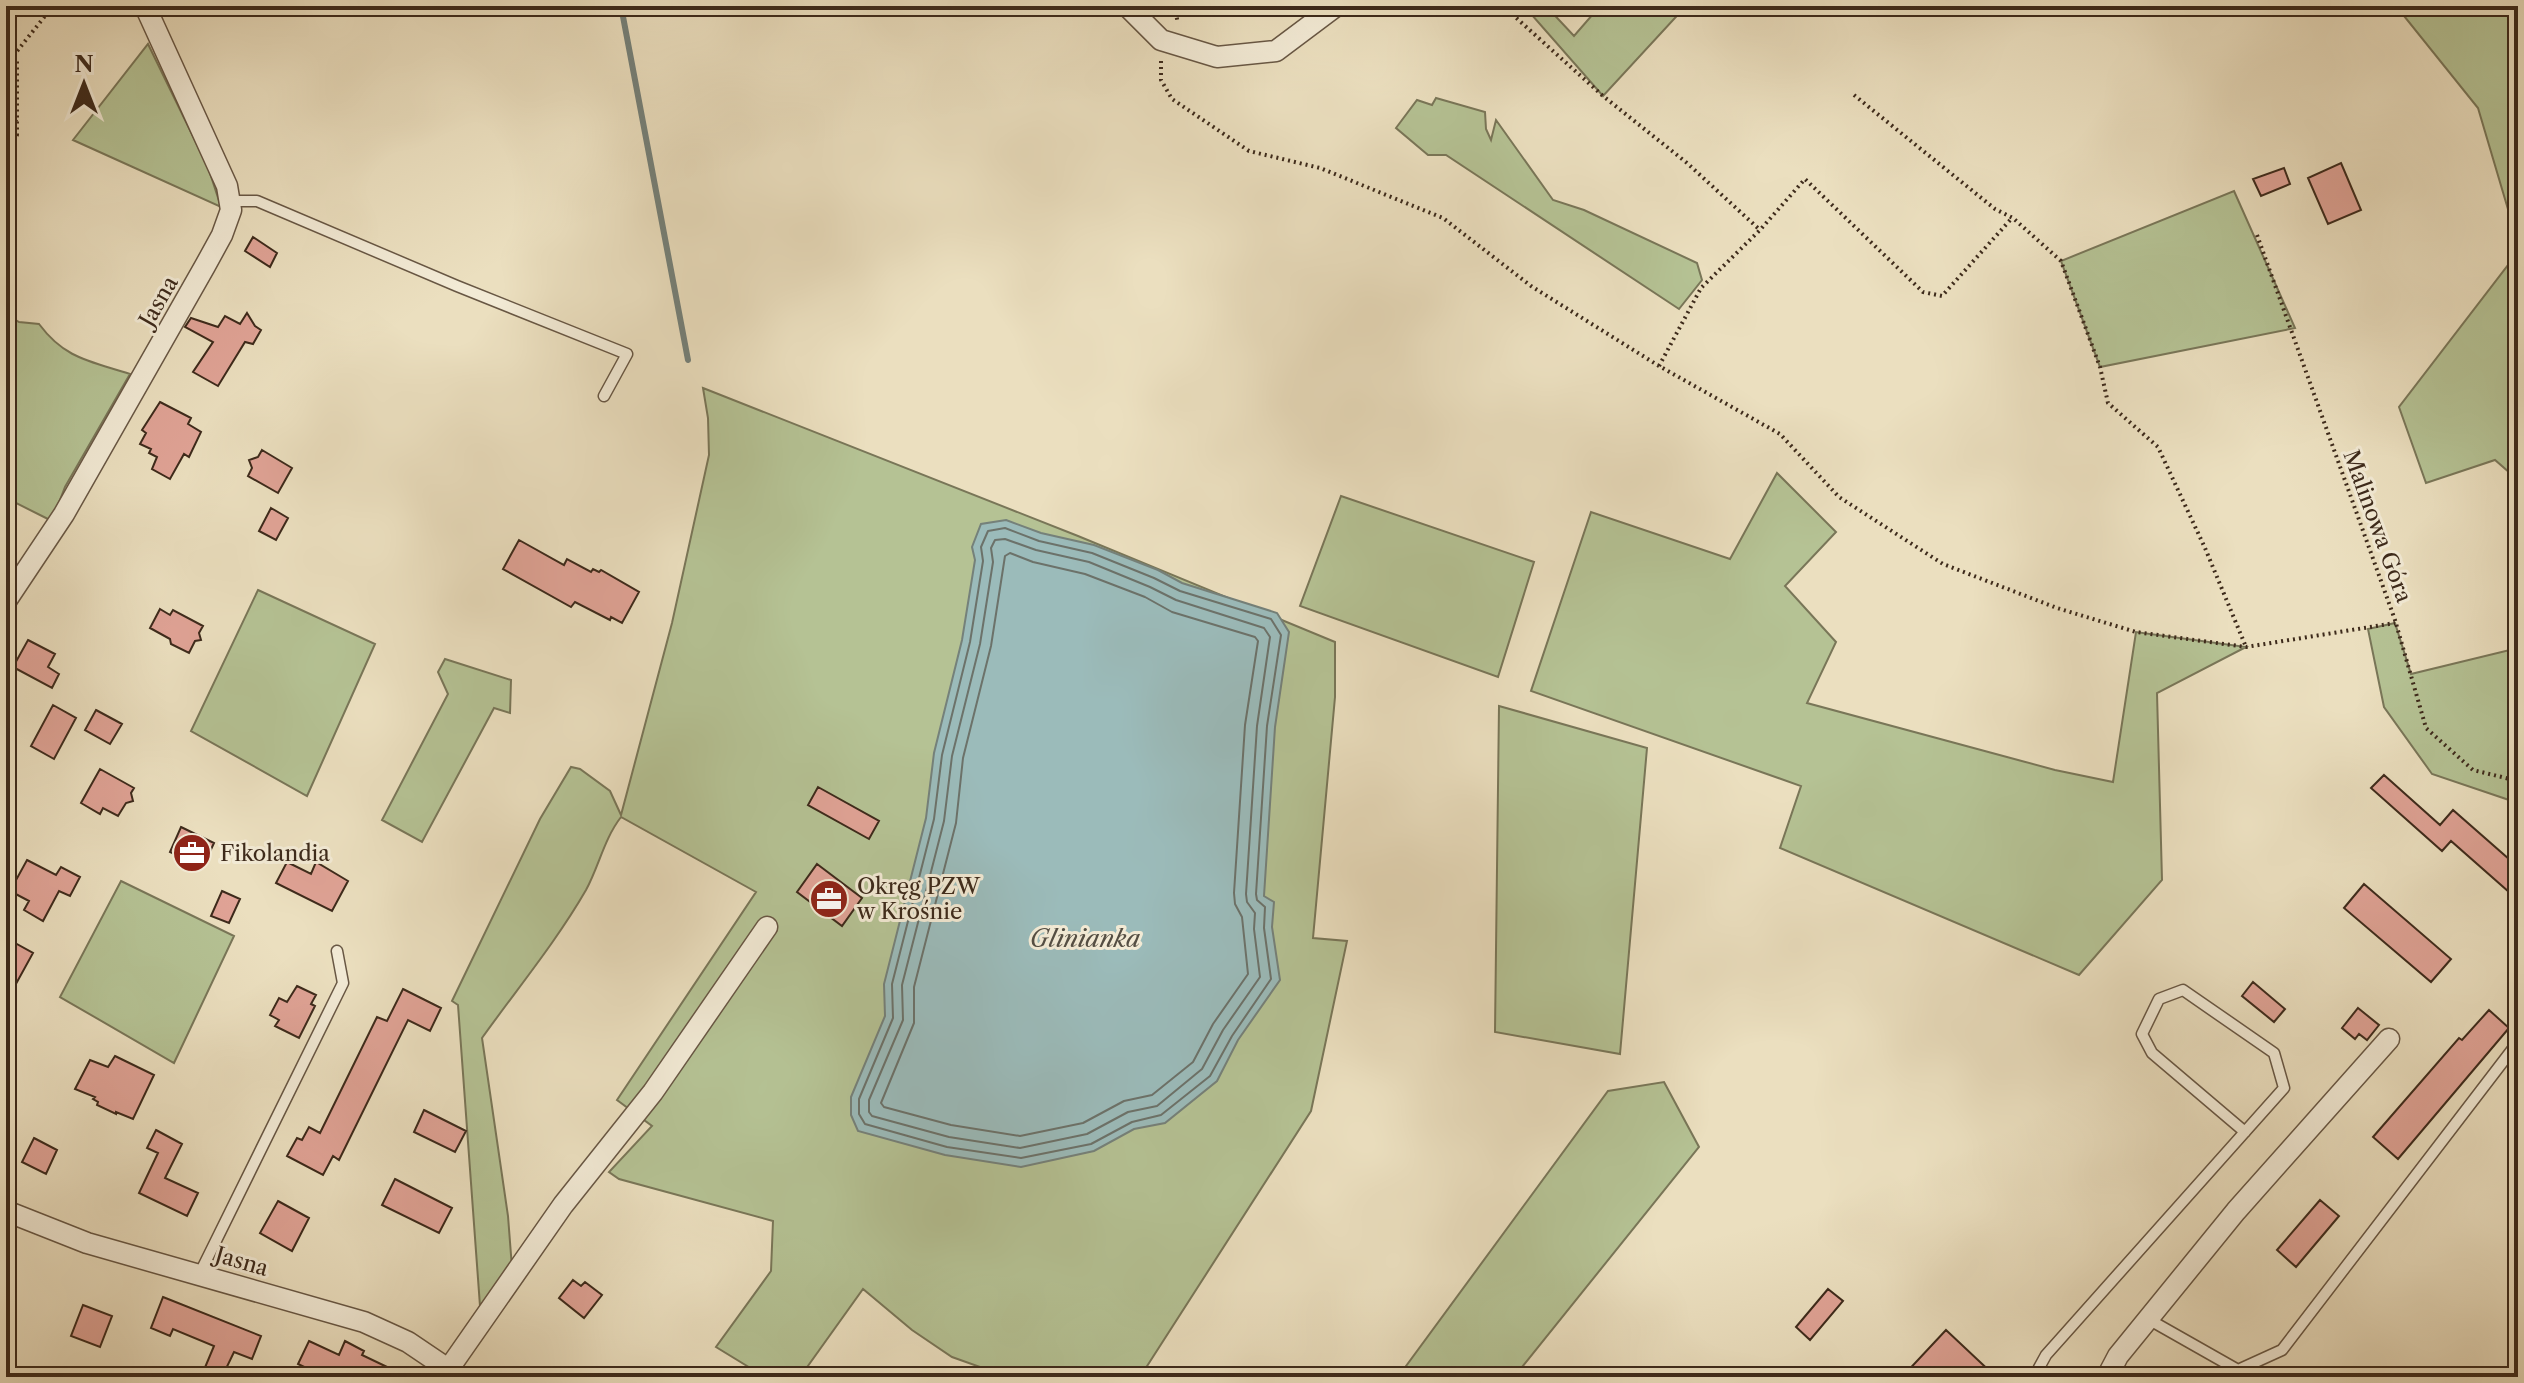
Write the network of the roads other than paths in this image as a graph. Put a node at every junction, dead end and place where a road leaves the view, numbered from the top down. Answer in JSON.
{"nodes":[{"id":1,"x":145,"y":6,"type":"edge"},
{"id":2,"x":1127,"y":6,"type":"edge"},
{"id":3,"x":1336,"y":6,"type":"edge"},
{"id":4,"x":229,"y":201,"type":"junction"},
{"id":5,"x":604,"y":396,"type":"dead end"},
{"id":6,"x":6,"y":601,"type":"edge"},
{"id":7,"x":767,"y":927,"type":"dead end"},
{"id":8,"x":337,"y":951,"type":"dead end"},
{"id":9,"x":2389,"y":1039,"type":"dead end"},
{"id":10,"x":2518,"y":1042,"type":"edge"},
{"id":11,"x":2245,"y":1132,"type":"junction"},
{"id":12,"x":6,"y":1211,"type":"edge"},
{"id":13,"x":200,"y":1273,"type":"junction"},
{"id":14,"x":2148,"y":1319,"type":"junction"},
{"id":15,"x":449,"y":1374,"type":"edge"},
{"id":16,"x":2034,"y":1377,"type":"edge"},
{"id":17,"x":2107,"y":1377,"type":"edge"}],
"edges":[{"from":1,"to":4,"type":"street"},
{"from":2,"to":3,"type":"street"},
{"from":4,"to":5,"type":"lane"},
{"from":4,"to":6,"type":"street","name":"Jasna"},
{"from":7,"to":15,"type":"street"},
{"from":8,"to":13,"type":"lane"},
{"from":9,"to":14,"type":"street"},
{"from":10,"to":14,"type":"lane"},
{"from":11,"to":11,"type":"lane"},
{"from":11,"to":16,"type":"lane"},
{"from":12,"to":13,"type":"street","name":"Jasna"},
{"from":13,"to":15,"type":"street","name":"Jasna"},
{"from":14,"to":17,"type":"street"}]}
